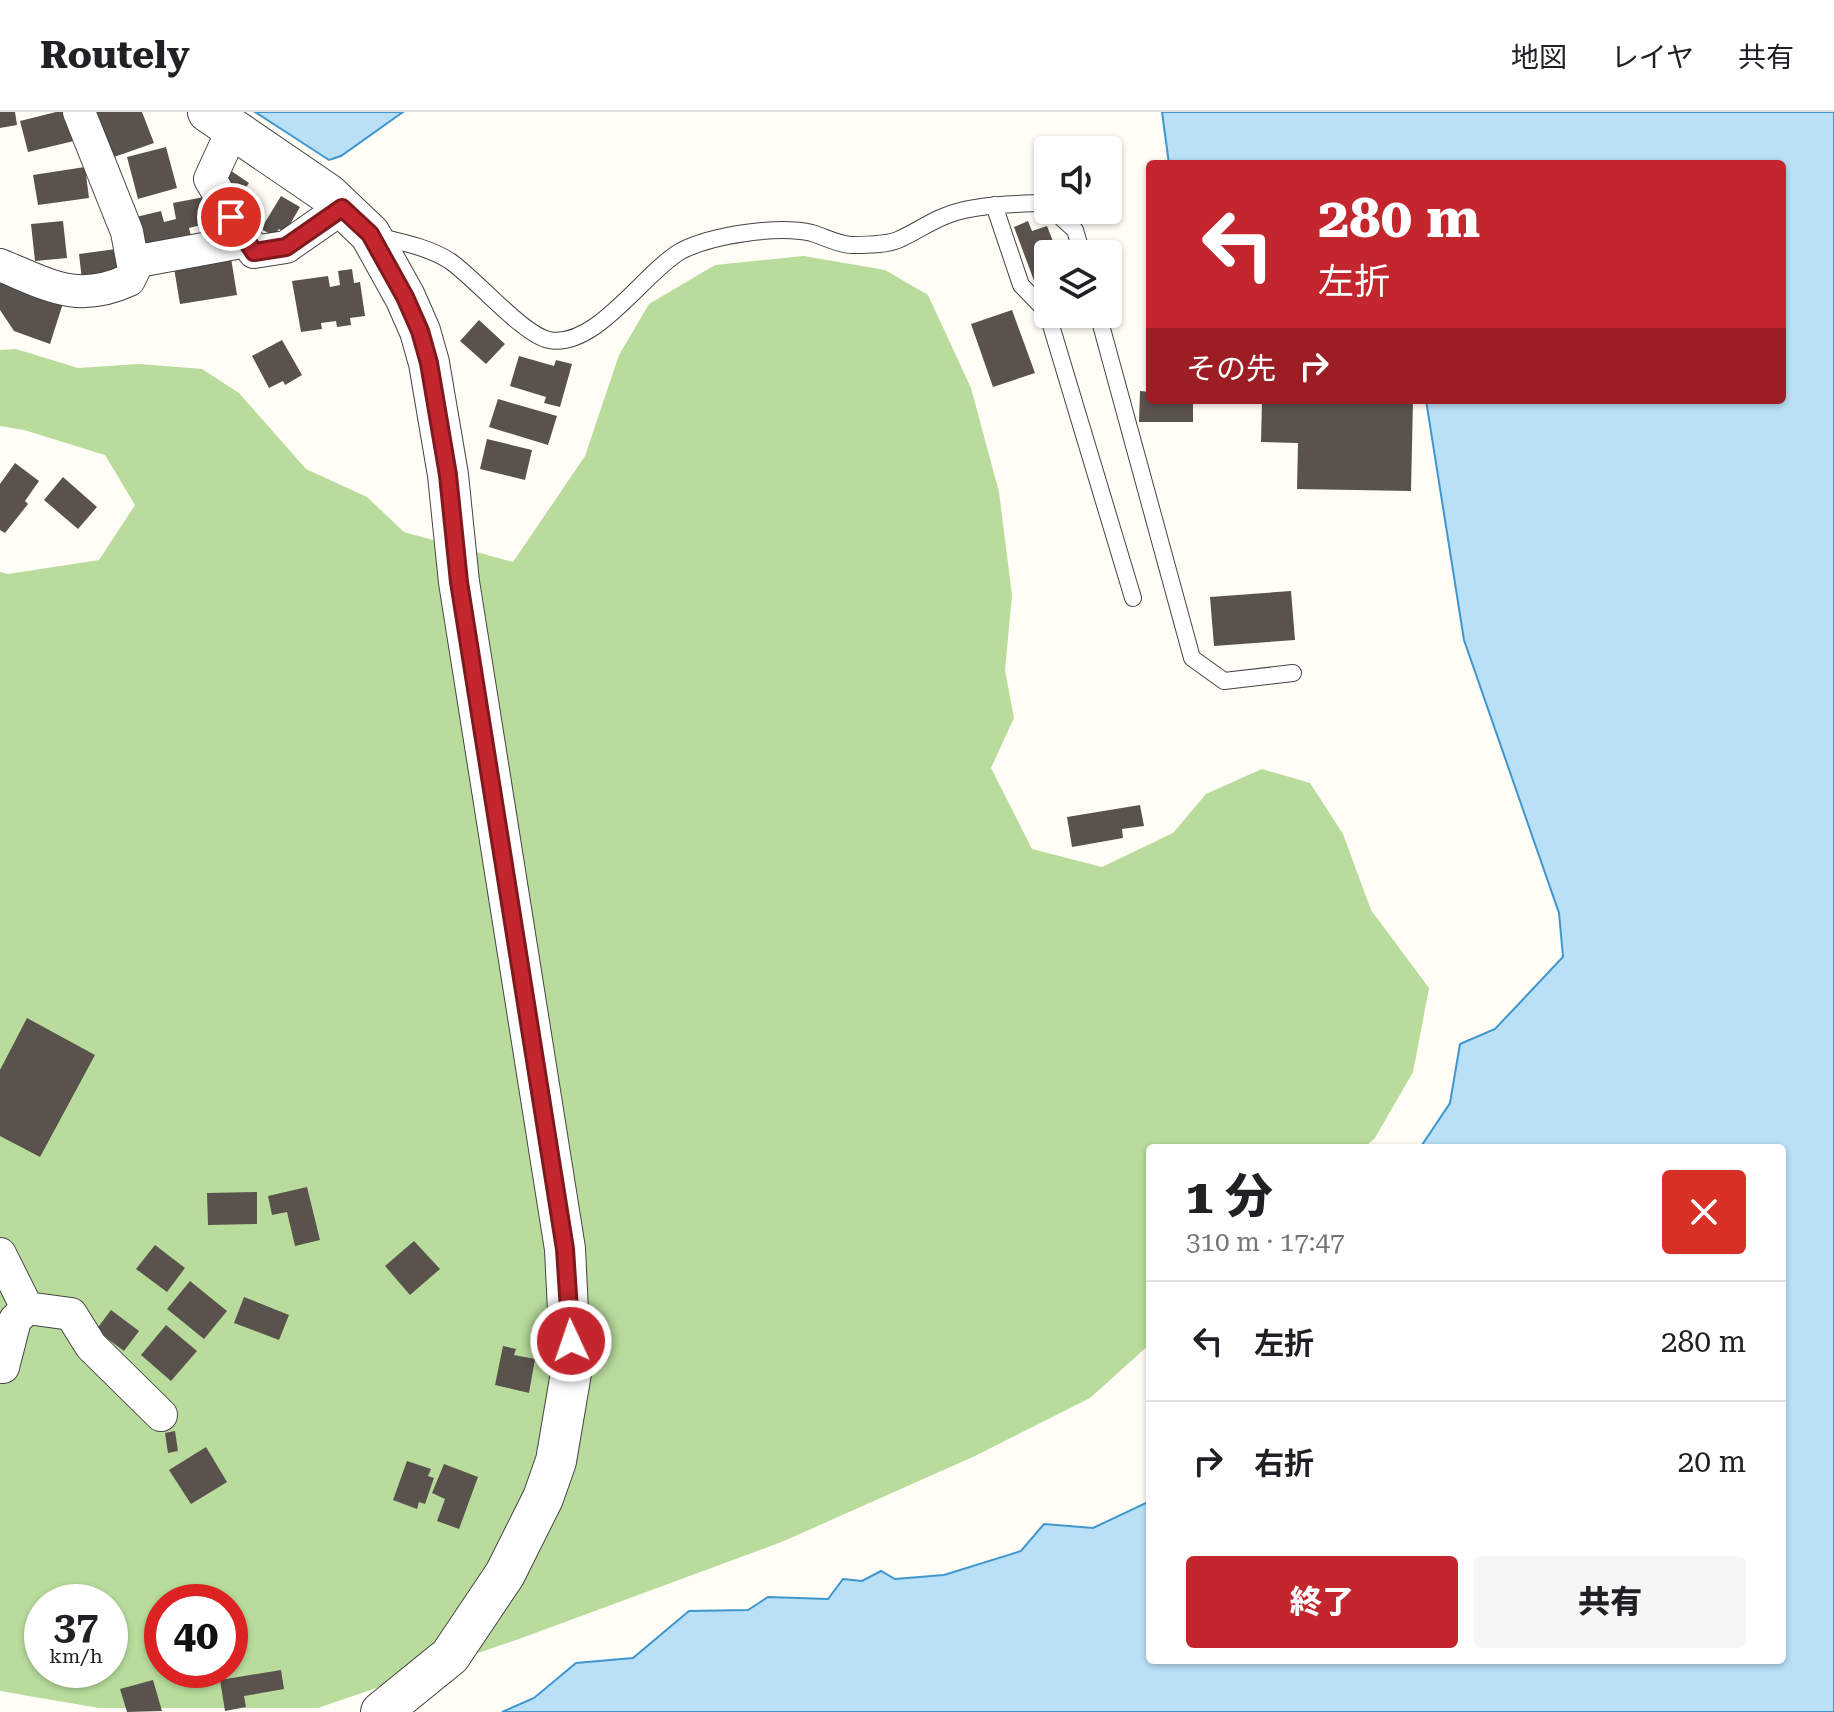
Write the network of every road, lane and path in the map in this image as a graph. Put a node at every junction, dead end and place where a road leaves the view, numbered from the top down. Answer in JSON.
{"nodes":[{"id":1,"x":79,"y":112,"type":"edge"},
{"id":2,"x":221,"y":120,"type":"edge"},
{"id":3,"x":1034,"y":203,"type":"edge"},
{"id":4,"x":994,"y":205,"type":"junction"},
{"id":5,"x":356,"y":221,"type":"junction"},
{"id":6,"x":247,"y":241,"type":"junction"},
{"id":7,"x":133,"y":262,"type":"junction"},
{"id":8,"x":0,"y":265,"type":"edge"},
{"id":9,"x":1102,"y":328,"type":"edge"},
{"id":10,"x":1133,"y":598,"type":"dead end"},
{"id":11,"x":1293,"y":673,"type":"dead end"},
{"id":12,"x":0,"y":1254,"type":"edge"},
{"id":13,"x":14,"y":1317,"type":"edge"},
{"id":14,"x":3,"y":1367,"type":"dead end"},
{"id":15,"x":161,"y":1415,"type":"dead end"},
{"id":16,"x":381,"y":1712,"type":"edge"}],
"edges":[{"from":1,"to":7,"type":"street"},
{"from":2,"to":5,"type":"street"},
{"from":2,"to":6,"type":"street"},
{"from":3,"to":4,"type":"lane"},
{"from":4,"to":5,"type":"lane"},
{"from":4,"to":10,"type":"lane"},
{"from":5,"to":6,"type":"street"},
{"from":5,"to":16,"type":"street"},
{"from":6,"to":7,"type":"street"},
{"from":7,"to":8,"type":"street"},
{"from":9,"to":11,"type":"lane"},
{"from":12,"to":13,"type":"street"},
{"from":13,"to":14,"type":"street"},
{"from":13,"to":15,"type":"street"}]}
